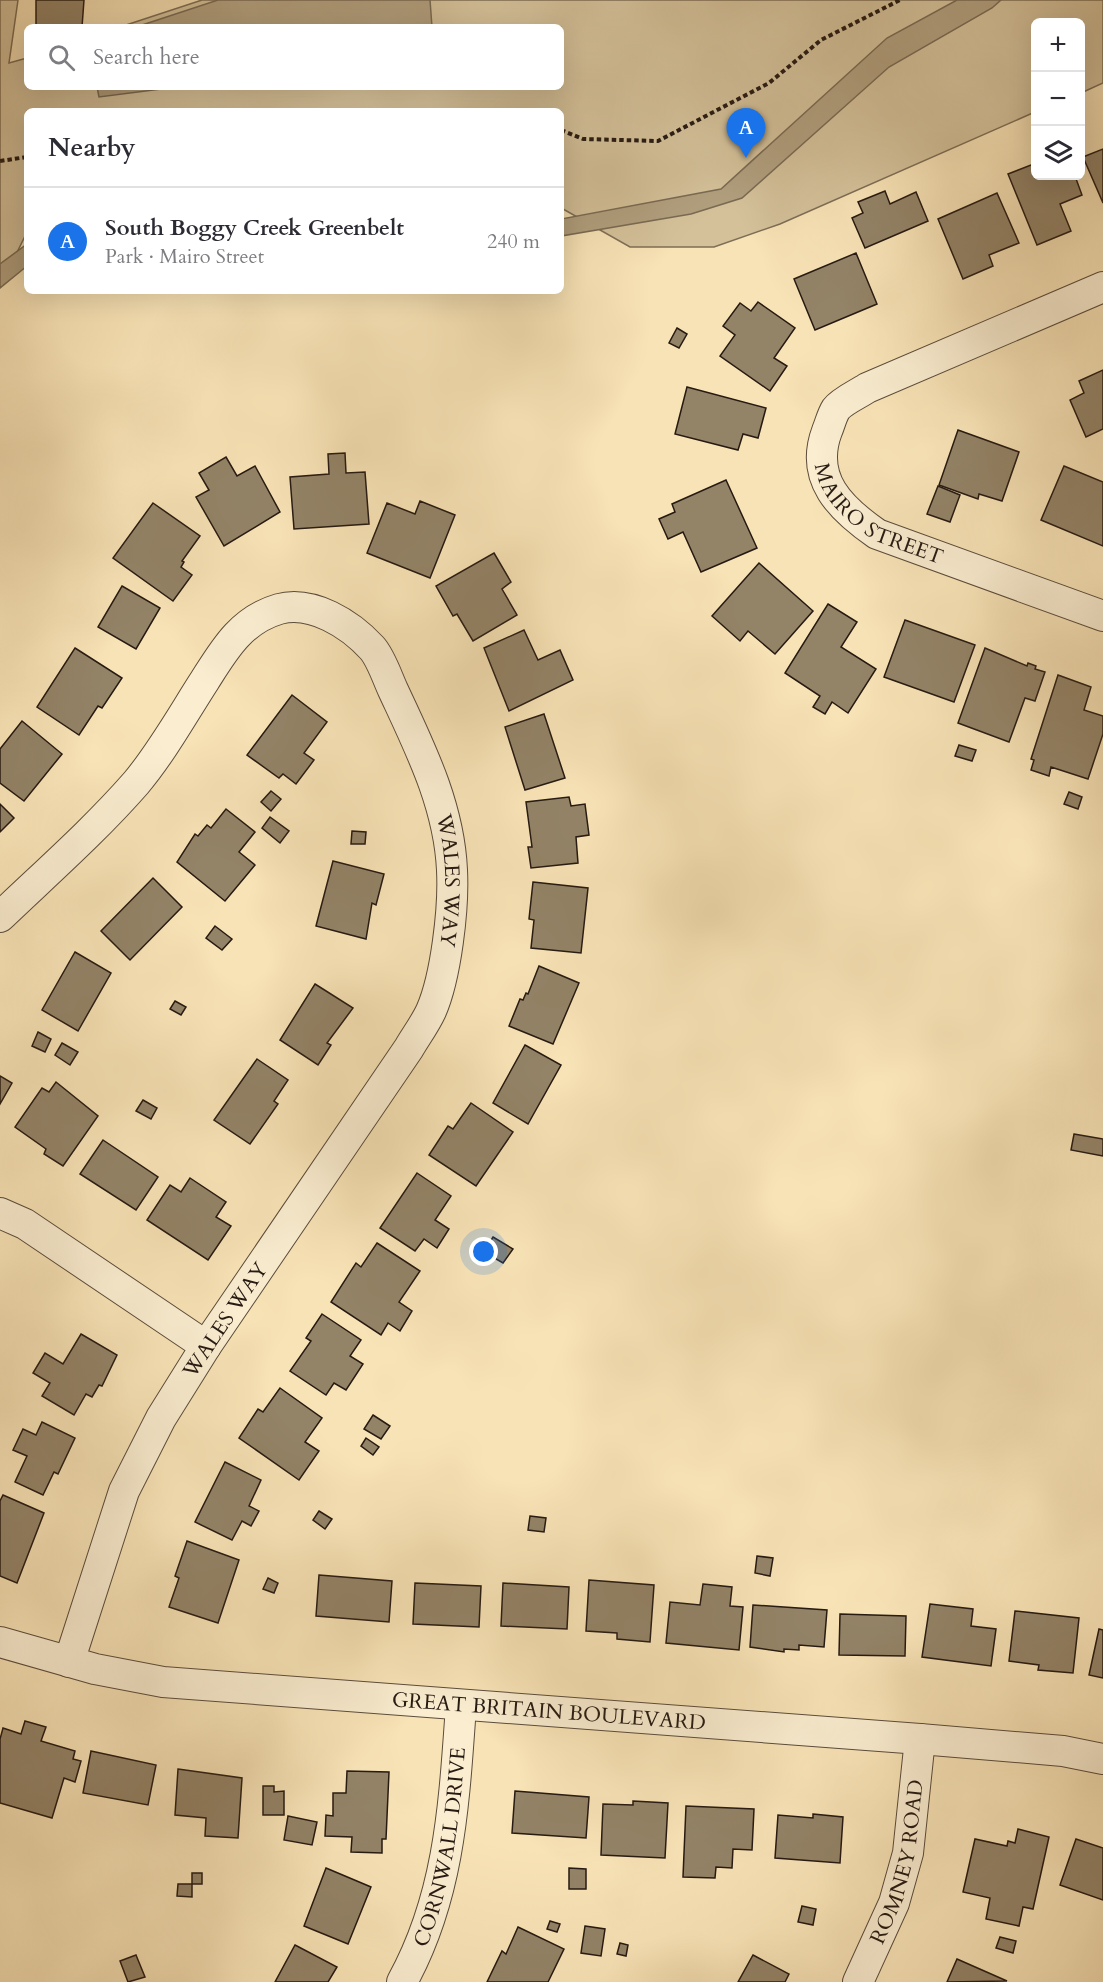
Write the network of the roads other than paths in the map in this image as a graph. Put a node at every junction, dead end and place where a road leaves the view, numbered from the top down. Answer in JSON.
{"nodes":[{"id":1,"x":1103,"y":287,"type":"edge"},
{"id":2,"x":1103,"y":616,"type":"edge"},
{"id":3,"x":0,"y":917,"type":"edge"},
{"id":4,"x":0,"y":1213,"type":"edge"},
{"id":5,"x":206,"y":1346,"type":"junction"},
{"id":6,"x":0,"y":1642,"type":"edge"},
{"id":7,"x":69,"y":1662,"type":"junction"},
{"id":8,"x":461,"y":1706,"type":"junction"},
{"id":9,"x":920,"y":1738,"type":"junction"},
{"id":10,"x":1103,"y":1759,"type":"edge"},
{"id":11,"x":402,"y":1982,"type":"edge"},
{"id":12,"x":858,"y":1982,"type":"edge"}],
"edges":[{"from":1,"to":2,"type":"street","name":"MAIRO STREET"},
{"from":3,"to":5,"type":"street","name":"WALES WAY"},
{"from":4,"to":5,"type":"street"},
{"from":5,"to":7,"type":"street","name":"WALES WAY"},
{"from":6,"to":7,"type":"street","name":"GREAT BRITAIN BOULEVARD"},
{"from":7,"to":8,"type":"street","name":"GREAT BRITAIN BOULEVARD"},
{"from":8,"to":9,"type":"street","name":"GREAT BRITAIN BOULEVARD"},
{"from":8,"to":11,"type":"street","name":"CORNWALL DRIVE"},
{"from":9,"to":10,"type":"street","name":"GREAT BRITAIN BOULEVARD"},
{"from":9,"to":12,"type":"street","name":"ROMNEY ROAD"}]}
